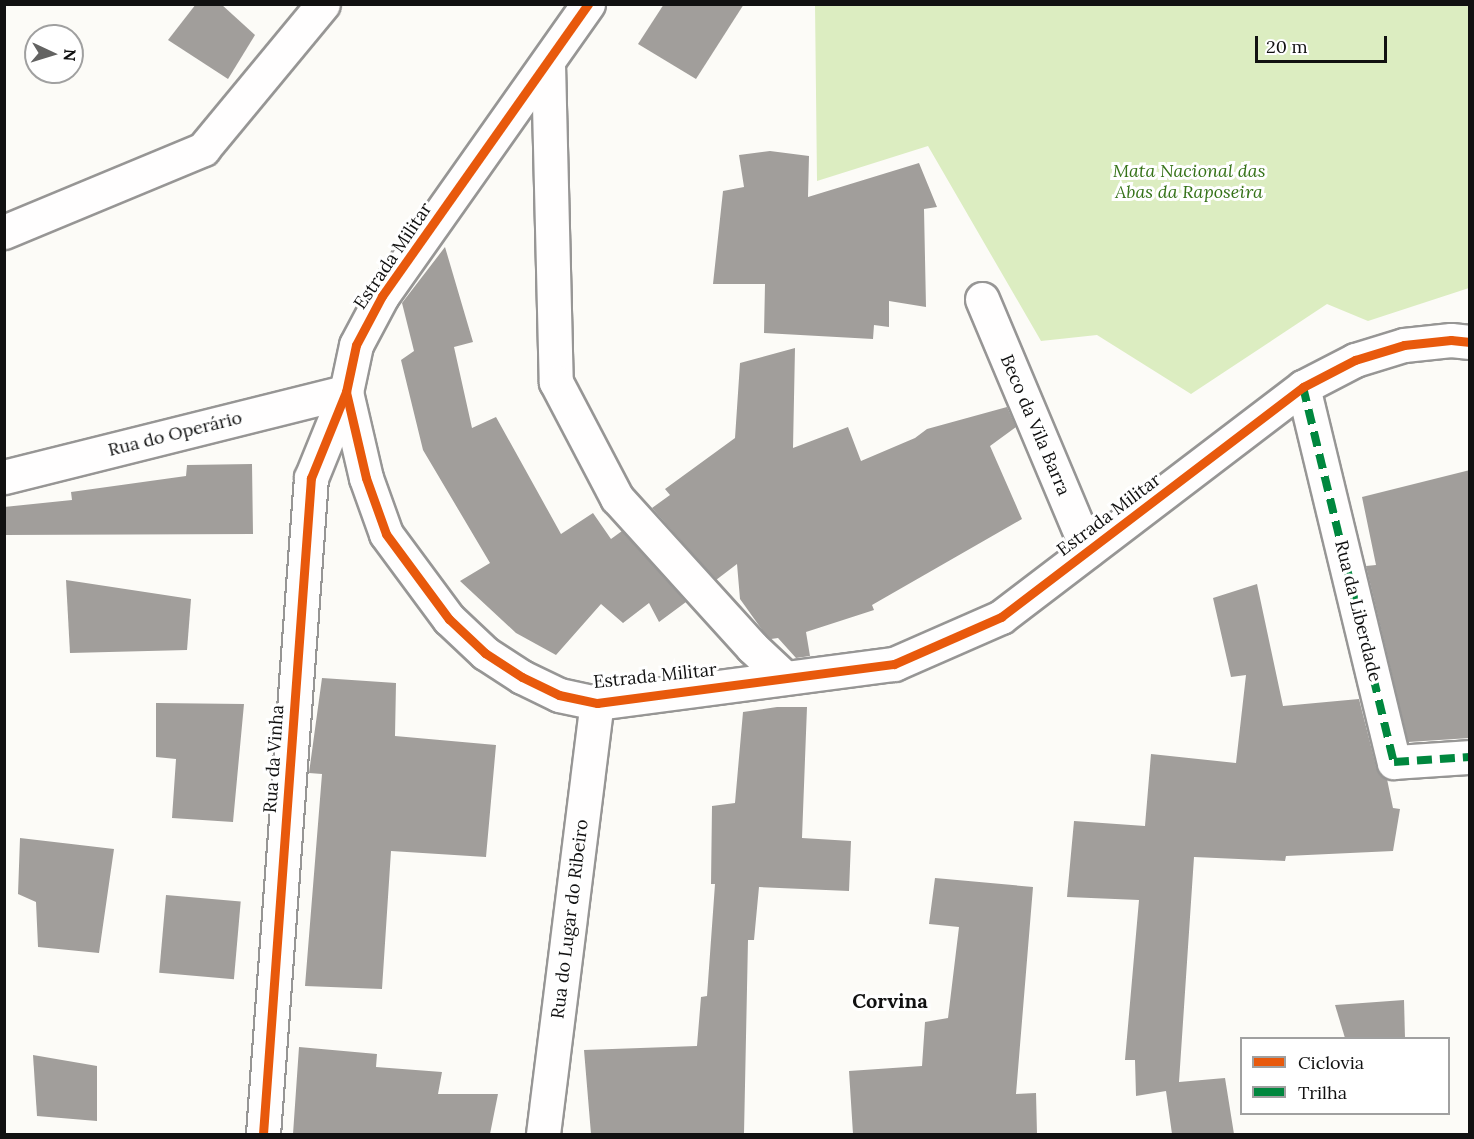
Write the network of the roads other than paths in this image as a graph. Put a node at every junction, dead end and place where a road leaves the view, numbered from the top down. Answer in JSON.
{"nodes":[{"id":1,"x":323,"y":4,"type":"edge"},
{"id":2,"x":588,"y":4,"type":"edge"},
{"id":3,"x":548,"y":64,"type":"junction"},
{"id":4,"x":4,"y":232,"type":"edge"},
{"id":5,"x":982,"y":299,"type":"dead end"},
{"id":6,"x":1470,"y":342,"type":"edge"},
{"id":7,"x":1303,"y":387,"type":"junction"},
{"id":8,"x":346,"y":392,"type":"junction"},
{"id":9,"x":4,"y":477,"type":"edge"},
{"id":10,"x":1088,"y":551,"type":"junction"},
{"id":11,"x":785,"y":678,"type":"junction"},
{"id":12,"x":597,"y":703,"type":"junction"},
{"id":13,"x":1470,"y":757,"type":"edge"},
{"id":14,"x":263,"y":1134,"type":"edge"},
{"id":15,"x":543,"y":1134,"type":"edge"}],
"edges":[{"from":1,"to":4,"type":"street"},
{"from":2,"to":3,"type":"street","name":"Estrada Militar"},
{"from":3,"to":8,"type":"street","name":"Estrada Militar"},
{"from":3,"to":11,"type":"street"},
{"from":5,"to":10,"type":"street","name":"Beco da Vila Barra"},
{"from":6,"to":7,"type":"street","name":"Estrada Militar"},
{"from":7,"to":10,"type":"street","name":"Estrada Militar"},
{"from":7,"to":13,"type":"street","name":"Rua da Liberdade"},
{"from":8,"to":9,"type":"street","name":"Rua do Operário"},
{"from":8,"to":12,"type":"street","name":"Estrada Militar"},
{"from":8,"to":14,"type":"street","name":"Rua da Vinha"},
{"from":10,"to":11,"type":"street","name":"Estrada Militar"},
{"from":11,"to":12,"type":"street","name":"Estrada Militar"},
{"from":12,"to":15,"type":"street","name":"Rua do Lugar do Ribeiro"}]}
